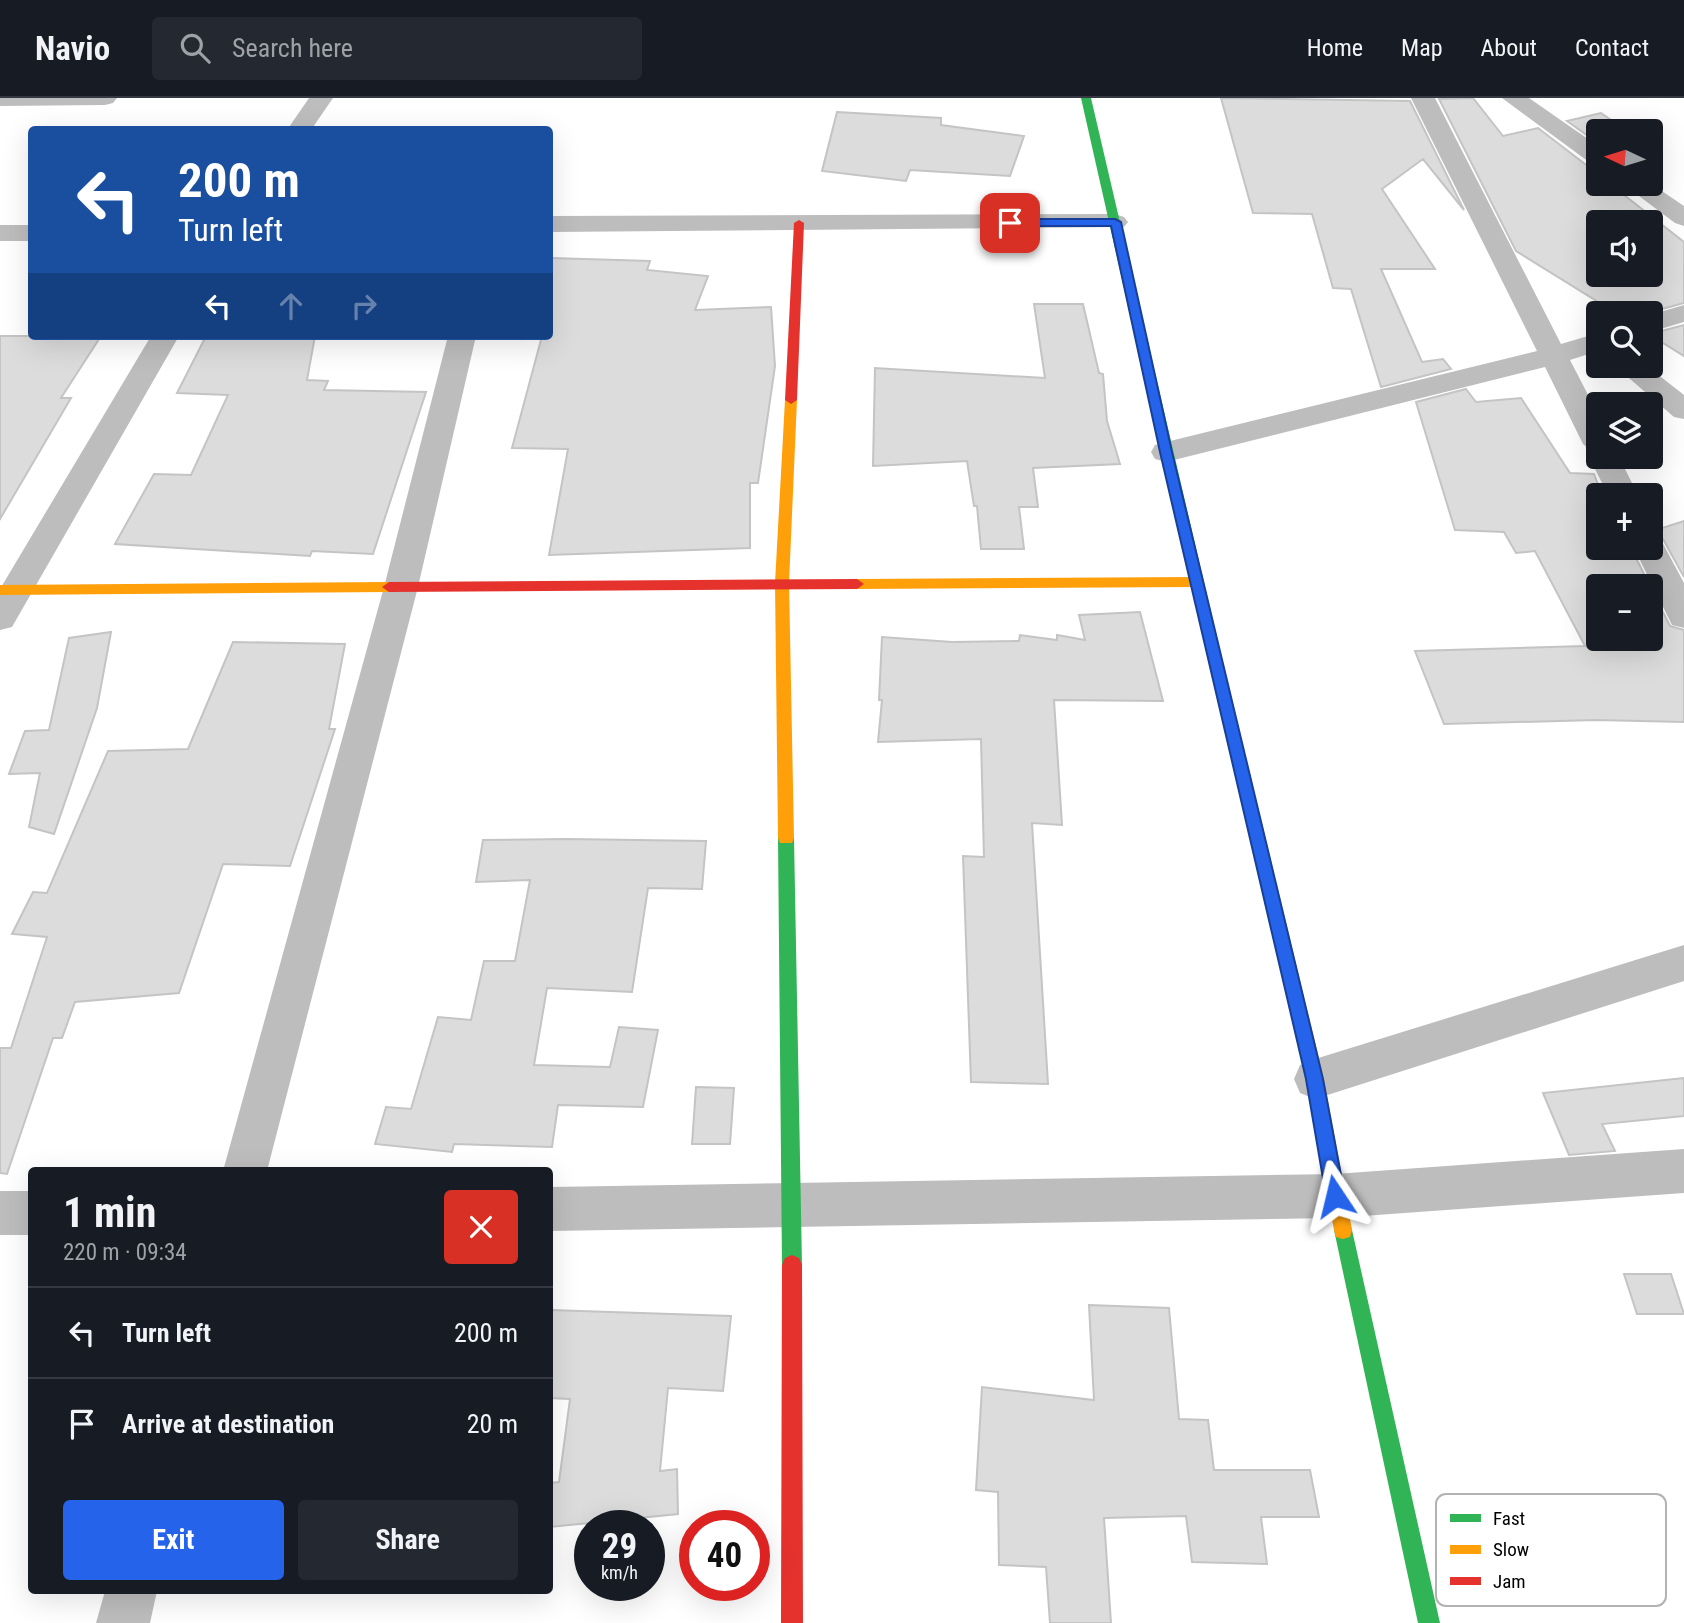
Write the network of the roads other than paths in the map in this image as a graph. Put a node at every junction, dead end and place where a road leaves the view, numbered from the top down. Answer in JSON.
{"nodes":[{"id":1,"x":105,"y":98,"type":"edge"},
{"id":2,"x":321,"y":98,"type":"edge"},
{"id":3,"x":1086,"y":98,"type":"edge"},
{"id":4,"x":1423,"y":98,"type":"edge"},
{"id":5,"x":1514,"y":98,"type":"edge"},
{"id":6,"x":0,"y":99,"type":"edge"},
{"id":7,"x":302,"y":126,"type":"edge"},
{"id":8,"x":1586,"y":149,"type":"edge"},
{"id":9,"x":1652,"y":196,"type":"edge"},
{"id":10,"x":1684,"y":218,"type":"edge"},
{"id":11,"x":1115,"y":222,"type":"junction"},
{"id":12,"x":799,"y":223,"type":"junction"},
{"id":13,"x":553,"y":224,"type":"edge"},
{"id":14,"x":0,"y":233,"type":"edge"},
{"id":15,"x":28,"y":233,"type":"edge"},
{"id":16,"x":1684,"y":313,"type":"edge"},
{"id":17,"x":1663,"y":320,"type":"edge"},
{"id":18,"x":163,"y":340,"type":"edge"},
{"id":19,"x":461,"y":340,"type":"edge"},
{"id":20,"x":1586,"y":345,"type":"edge"},
{"id":21,"x":1553,"y":356,"type":"junction"},
{"id":22,"x":1644,"y":378,"type":"edge"},
{"id":23,"x":1684,"y":410,"type":"edge"},
{"id":24,"x":1586,"y":421,"type":"edge"},
{"id":25,"x":1166,"y":452,"type":"junction"},
{"id":26,"x":1656,"y":560,"type":"edge"},
{"id":27,"x":1197,"y":582,"type":"junction"},
{"id":28,"x":782,"y":583,"type":"junction"},
{"id":29,"x":401,"y":587,"type":"junction"},
{"id":30,"x":7,"y":590,"type":"edge"},
{"id":31,"x":1684,"y":616,"type":"edge"},
{"id":32,"x":0,"y":618,"type":"edge"},
{"id":33,"x":1684,"y":963,"type":"edge"},
{"id":34,"x":1315,"y":1079,"type":"junction"},
{"id":35,"x":246,"y":1167,"type":"edge"},
{"id":36,"x":1684,"y":1171,"type":"edge"},
{"id":37,"x":1335,"y":1196,"type":"junction"},
{"id":38,"x":792,"y":1207,"type":"junction"},
{"id":39,"x":553,"y":1209,"type":"edge"},
{"id":40,"x":0,"y":1213,"type":"edge"},
{"id":41,"x":28,"y":1213,"type":"edge"},
{"id":42,"x":130,"y":1594,"type":"edge"},
{"id":43,"x":123,"y":1623,"type":"edge"},
{"id":44,"x":792,"y":1623,"type":"edge"},
{"id":45,"x":1429,"y":1623,"type":"edge"}],
"edges":[{"from":1,"to":6,"type":"street"},
{"from":2,"to":7,"type":"street"},
{"from":3,"to":11,"type":"street"},
{"from":4,"to":21,"type":"street"},
{"from":5,"to":8,"type":"street"},
{"from":9,"to":10,"type":"street"},
{"from":11,"to":12,"type":"street"},
{"from":11,"to":25,"type":"street"},
{"from":12,"to":13,"type":"street"},
{"from":12,"to":28,"type":"street"},
{"from":14,"to":15,"type":"street"},
{"from":16,"to":17,"type":"street"},
{"from":18,"to":30,"type":"street"},
{"from":19,"to":29,"type":"street"},
{"from":20,"to":21,"type":"street"},
{"from":21,"to":24,"type":"street"},
{"from":21,"to":25,"type":"street"},
{"from":22,"to":23,"type":"street"},
{"from":25,"to":27,"type":"street"},
{"from":26,"to":31,"type":"street"},
{"from":27,"to":28,"type":"street"},
{"from":27,"to":34,"type":"street"},
{"from":28,"to":29,"type":"street"},
{"from":28,"to":38,"type":"street"},
{"from":29,"to":30,"type":"street"},
{"from":29,"to":35,"type":"street"},
{"from":30,"to":32,"type":"street"},
{"from":33,"to":34,"type":"street"},
{"from":34,"to":37,"type":"street"},
{"from":36,"to":37,"type":"street"},
{"from":37,"to":38,"type":"street"},
{"from":37,"to":45,"type":"street"},
{"from":38,"to":39,"type":"street"},
{"from":38,"to":44,"type":"street"},
{"from":40,"to":41,"type":"street"},
{"from":42,"to":43,"type":"street"}]}
